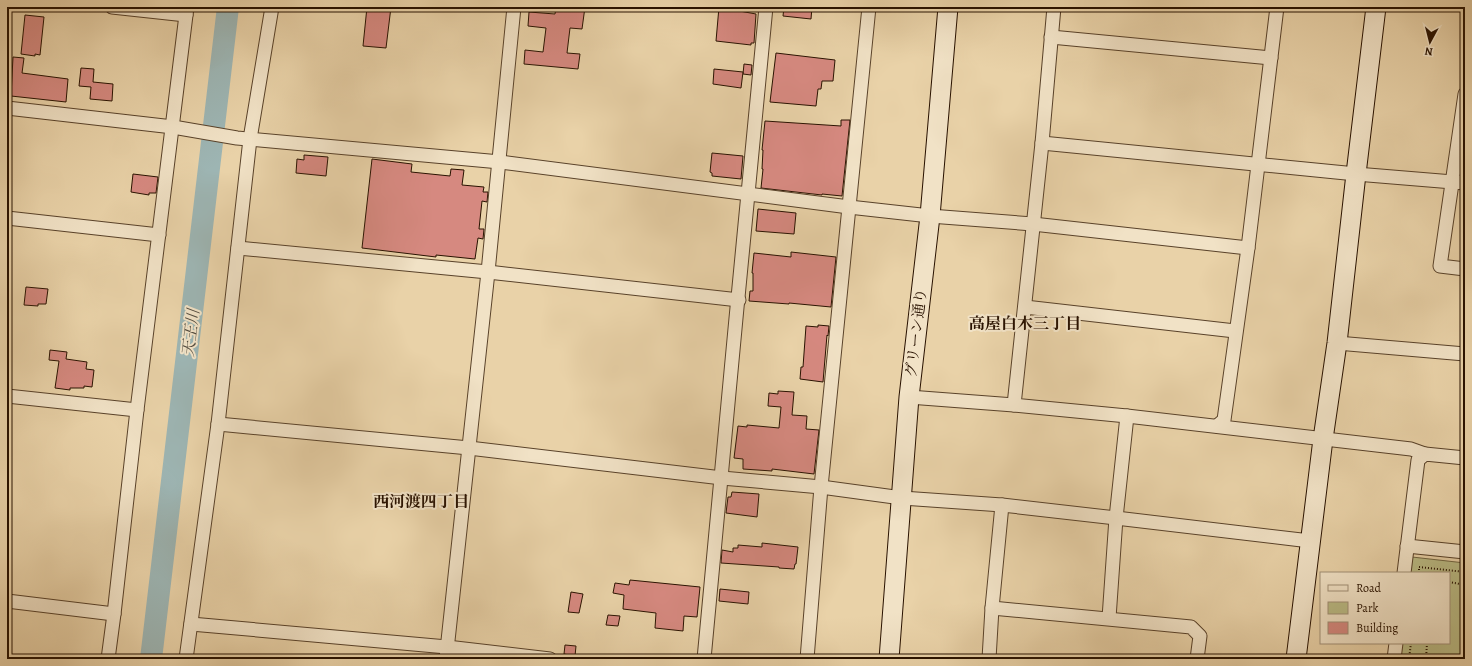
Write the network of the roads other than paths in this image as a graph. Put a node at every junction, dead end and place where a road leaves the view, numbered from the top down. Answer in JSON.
{"nodes":[{"id":1,"x":112,"y":7,"type":"edge"},
{"id":2,"x":272,"y":7,"type":"edge"},
{"id":3,"x":514,"y":7,"type":"edge"},
{"id":4,"x":766,"y":7,"type":"edge"},
{"id":5,"x":869,"y":7,"type":"edge"},
{"id":6,"x":948,"y":7,"type":"edge"},
{"id":7,"x":1054,"y":7,"type":"edge"},
{"id":8,"x":1277,"y":7,"type":"edge"},
{"id":9,"x":1376,"y":7,"type":"edge"},
{"id":10,"x":187,"y":11,"type":"edge"},
{"id":11,"x":1051,"y":37,"type":"junction"},
{"id":12,"x":1271,"y":58,"type":"junction"},
{"id":13,"x":1465,"y":94,"type":"edge"},
{"id":14,"x":7,"y":108,"type":"edge"},
{"id":15,"x":178,"y":128,"type":"junction"},
{"id":16,"x":244,"y":138,"type":"junction"},
{"id":17,"x":1042,"y":143,"type":"junction"},
{"id":18,"x":500,"y":162,"type":"junction"},
{"id":19,"x":1257,"y":164,"type":"junction"},
{"id":20,"x":1356,"y":174,"type":"junction"},
{"id":21,"x":1459,"y":183,"type":"edge"},
{"id":22,"x":747,"y":194,"type":"junction"},
{"id":23,"x":849,"y":207,"type":"junction"},
{"id":24,"x":930,"y":216,"type":"junction"},
{"id":25,"x":7,"y":218,"type":"edge"},
{"id":26,"x":1033,"y":224,"type":"junction"},
{"id":27,"x":159,"y":235,"type":"junction"},
{"id":28,"x":238,"y":248,"type":"junction"},
{"id":29,"x":1248,"y":248,"type":"junction"},
{"id":30,"x":1465,"y":269,"type":"edge"},
{"id":31,"x":488,"y":272,"type":"junction"},
{"id":32,"x":739,"y":300,"type":"junction"},
{"id":33,"x":1025,"y":307,"type":"junction"},
{"id":34,"x":1235,"y":331,"type":"junction"},
{"id":35,"x":1337,"y":343,"type":"junction"},
{"id":36,"x":1465,"y":354,"type":"edge"},
{"id":37,"x":7,"y":396,"type":"edge"},
{"id":38,"x":909,"y":397,"type":"junction"},
{"id":39,"x":1014,"y":405,"type":"junction"},
{"id":40,"x":137,"y":410,"type":"junction"},
{"id":41,"x":1127,"y":416,"type":"junction"},
{"id":42,"x":218,"y":424,"type":"junction"},
{"id":43,"x":1217,"y":426,"type":"junction"},
{"id":44,"x":1323,"y":439,"type":"junction"},
{"id":45,"x":469,"y":448,"type":"junction"},
{"id":46,"x":1425,"y":454,"type":"junction"},
{"id":47,"x":1465,"y":458,"type":"edge"},
{"id":48,"x":722,"y":478,"type":"junction"},
{"id":49,"x":821,"y":487,"type":"junction"},
{"id":50,"x":902,"y":498,"type":"junction"},
{"id":51,"x":1002,"y":505,"type":"junction"},
{"id":52,"x":1116,"y":518,"type":"junction"},
{"id":53,"x":1310,"y":541,"type":"junction"},
{"id":54,"x":1407,"y":546,"type":"junction"},
{"id":55,"x":1465,"y":552,"type":"edge"},
{"id":56,"x":1404,"y":572,"type":"edge"},
{"id":57,"x":7,"y":601,"type":"edge"},
{"id":58,"x":992,"y":608,"type":"junction"},
{"id":59,"x":114,"y":614,"type":"junction"},
{"id":60,"x":1109,"y":618,"type":"junction"},
{"id":61,"x":191,"y":624,"type":"junction"},
{"id":62,"x":1396,"y":644,"type":"edge"},
{"id":63,"x":446,"y":653,"type":"edge"},
{"id":64,"x":108,"y":659,"type":"edge"},
{"id":65,"x":186,"y":659,"type":"edge"},
{"id":66,"x":550,"y":659,"type":"edge"},
{"id":67,"x":704,"y":659,"type":"edge"},
{"id":68,"x":807,"y":659,"type":"edge"},
{"id":69,"x":889,"y":659,"type":"edge"},
{"id":70,"x":990,"y":659,"type":"edge"},
{"id":71,"x":1197,"y":659,"type":"edge"},
{"id":72,"x":1296,"y":659,"type":"edge"},
{"id":73,"x":1394,"y":659,"type":"edge"}],
"edges":[{"from":1,"to":10,"type":"street"},
{"from":2,"to":16,"type":"street"},
{"from":3,"to":18,"type":"street"},
{"from":4,"to":22,"type":"street"},
{"from":5,"to":23,"type":"street"},
{"from":6,"to":24,"type":"street","name":"グリーン通り"},
{"from":7,"to":11,"type":"street"},
{"from":8,"to":12,"type":"street"},
{"from":9,"to":20,"type":"street"},
{"from":10,"to":15,"type":"street"},
{"from":11,"to":12,"type":"street"},
{"from":11,"to":17,"type":"street"},
{"from":12,"to":19,"type":"street"},
{"from":13,"to":21,"type":"street"},
{"from":14,"to":15,"type":"street"},
{"from":15,"to":16,"type":"street"},
{"from":15,"to":27,"type":"street"},
{"from":16,"to":18,"type":"street"},
{"from":16,"to":28,"type":"street"},
{"from":17,"to":19,"type":"street"},
{"from":17,"to":26,"type":"street"},
{"from":18,"to":22,"type":"street"},
{"from":18,"to":31,"type":"street"},
{"from":19,"to":20,"type":"street"},
{"from":19,"to":29,"type":"street"},
{"from":20,"to":21,"type":"street"},
{"from":20,"to":35,"type":"street"},
{"from":21,"to":30,"type":"street"},
{"from":22,"to":23,"type":"street"},
{"from":22,"to":32,"type":"street"},
{"from":23,"to":24,"type":"street"},
{"from":23,"to":49,"type":"street"},
{"from":24,"to":26,"type":"street"},
{"from":24,"to":38,"type":"street","name":"グリーン通り"},
{"from":25,"to":27,"type":"street"},
{"from":26,"to":29,"type":"street"},
{"from":26,"to":33,"type":"street"},
{"from":27,"to":40,"type":"street"},
{"from":28,"to":31,"type":"street"},
{"from":28,"to":42,"type":"street"},
{"from":29,"to":34,"type":"street"},
{"from":31,"to":32,"type":"street"},
{"from":31,"to":45,"type":"street"},
{"from":32,"to":48,"type":"street"},
{"from":33,"to":34,"type":"street"},
{"from":33,"to":39,"type":"street"},
{"from":34,"to":43,"type":"street"},
{"from":35,"to":36,"type":"street"},
{"from":35,"to":44,"type":"street"},
{"from":37,"to":40,"type":"street"},
{"from":38,"to":39,"type":"street"},
{"from":38,"to":50,"type":"street","name":"グリーン通り"},
{"from":39,"to":41,"type":"street"},
{"from":40,"to":59,"type":"street"},
{"from":41,"to":43,"type":"street"},
{"from":41,"to":52,"type":"street"},
{"from":42,"to":45,"type":"street"},
{"from":42,"to":61,"type":"street"},
{"from":43,"to":44,"type":"street"},
{"from":44,"to":46,"type":"street"},
{"from":44,"to":53,"type":"street"},
{"from":45,"to":48,"type":"street"},
{"from":45,"to":63,"type":"street"},
{"from":46,"to":47,"type":"street"},
{"from":46,"to":54,"type":"street"},
{"from":48,"to":49,"type":"street"},
{"from":48,"to":67,"type":"street"},
{"from":49,"to":50,"type":"street"},
{"from":49,"to":68,"type":"street"},
{"from":50,"to":51,"type":"street"},
{"from":50,"to":69,"type":"street","name":"グリーン通り"},
{"from":51,"to":52,"type":"street"},
{"from":51,"to":58,"type":"street"},
{"from":52,"to":53,"type":"street"},
{"from":52,"to":60,"type":"street"},
{"from":53,"to":72,"type":"street"},
{"from":54,"to":55,"type":"street"},
{"from":54,"to":56,"type":"street"},
{"from":57,"to":59,"type":"street"},
{"from":58,"to":60,"type":"street"},
{"from":58,"to":70,"type":"street"},
{"from":59,"to":64,"type":"street"},
{"from":60,"to":71,"type":"street"},
{"from":61,"to":63,"type":"street"},
{"from":61,"to":65,"type":"street"},
{"from":62,"to":73,"type":"street"},
{"from":63,"to":66,"type":"street"}]}
